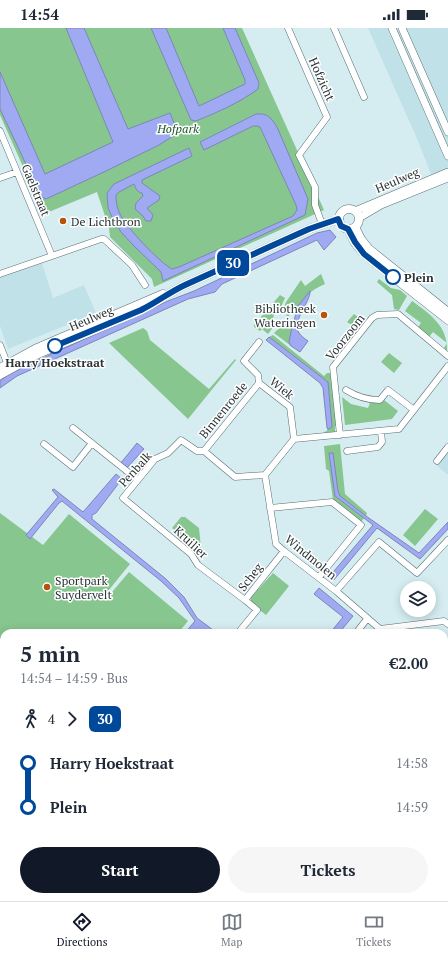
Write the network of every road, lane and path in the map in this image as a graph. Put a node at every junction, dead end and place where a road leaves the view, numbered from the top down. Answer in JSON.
{"nodes":[{"id":1,"x":288,"y":28,"type":"edge"},
{"id":2,"x":334,"y":28,"type":"edge"},
{"id":3,"x":392,"y":28,"type":"edge"},
{"id":4,"x":402,"y":28,"type":"edge"},
{"id":5,"x":364,"y":97,"type":"dead end"},
{"id":6,"x":0,"y":131,"type":"edge"},
{"id":7,"x":448,"y":132,"type":"edge"},
{"id":8,"x":447,"y":153,"type":"edge"},
{"id":9,"x":17,"y":172,"type":"junction"},
{"id":10,"x":448,"y":172,"type":"edge"},
{"id":11,"x":0,"y":178,"type":"edge"},
{"id":12,"x":448,"y":178,"type":"edge"},
{"id":13,"x":357,"y":214,"type":"junction"},
{"id":14,"x":338,"y":219,"type":"junction"},
{"id":15,"x":322,"y":224,"type":"junction"},
{"id":16,"x":351,"y":228,"type":"junction"},
{"id":17,"x":52,"y":256,"type":"junction"},
{"id":18,"x":0,"y":274,"type":"edge"},
{"id":19,"x":145,"y":285,"type":"dead end"},
{"id":20,"x":448,"y":312,"type":"edge"},
{"id":21,"x":448,"y":320,"type":"edge"},
{"id":22,"x":259,"y":342,"type":"dead end"},
{"id":23,"x":0,"y":345,"type":"edge"},
{"id":24,"x":448,"y":356,"type":"edge"},
{"id":25,"x":448,"y":366,"type":"edge"},
{"id":26,"x":6,"y":367,"type":"edge"},
{"id":27,"x":0,"y":375,"type":"edge"},
{"id":28,"x":259,"y":383,"type":"junction"},
{"id":29,"x":346,"y":390,"type":"dead end"},
{"id":30,"x":414,"y":410,"type":"junction"},
{"id":31,"x":73,"y":428,"type":"dead end"},
{"id":32,"x":380,"y":431,"type":"junction"},
{"id":33,"x":340,"y":435,"type":"junction"},
{"id":34,"x":294,"y":439,"type":"junction"},
{"id":35,"x":92,"y":443,"type":"junction"},
{"id":36,"x":44,"y":444,"type":"dead end"},
{"id":37,"x":448,"y":447,"type":"edge"},
{"id":38,"x":204,"y":451,"type":"junction"},
{"id":39,"x":347,"y":451,"type":"dead end"},
{"id":40,"x":437,"y":461,"type":"dead end"},
{"id":41,"x":265,"y":475,"type":"junction"},
{"id":42,"x":138,"y":480,"type":"junction"},
{"id":43,"x":124,"y":498,"type":"joint"},
{"id":44,"x":270,"y":508,"type":"junction"},
{"id":45,"x":448,"y":540,"type":"edge"},
{"id":46,"x":284,"y":551,"type":"junction"},
{"id":47,"x":319,"y":577,"type":"junction"},
{"id":48,"x":336,"y":591,"type":"junction"},
{"id":49,"x":245,"y":600,"type":"junction"},
{"id":50,"x":367,"y":619,"type":"junction"},
{"id":51,"x":448,"y":624,"type":"edge"},
{"id":52,"x":241,"y":629,"type":"edge"},
{"id":53,"x":359,"y":629,"type":"edge"}],
"edges":[{"from":1,"to":15,"type":"street","name":"Hofzicht"},
{"from":2,"to":5,"type":"street"},
{"from":3,"to":8,"type":"street"},
{"from":4,"to":7,"type":"street"},
{"from":6,"to":9,"type":"street","name":"Gaelstraat"},
{"from":9,"to":11,"type":"street"},
{"from":9,"to":17,"type":"street","name":"Gaelstraat"},
{"from":10,"to":13,"type":"street","name":"Heulweg"},
{"from":12,"to":13,"type":"street","name":"Heulweg"},
{"from":13,"to":14,"type":"main road"},
{"from":13,"to":16,"type":"main road"},
{"from":14,"to":15,"type":"main road","name":"Heulweg"},
{"from":14,"to":16,"type":"main road"},
{"from":15,"to":26,"type":"main road","name":"Heulweg"},
{"from":16,"to":20,"type":"main road"},
{"from":16,"to":21,"type":"main road"},
{"from":17,"to":18,"type":"street"},
{"from":17,"to":19,"type":"street"},
{"from":22,"to":28,"type":"street","name":"Wiek"},
{"from":23,"to":26,"type":"street"},
{"from":24,"to":33,"type":"street","name":"Voorzoom"},
{"from":25,"to":30,"type":"street"},
{"from":26,"to":27,"type":"main road","name":"Heulweg"},
{"from":28,"to":34,"type":"street","name":"Wiek"},
{"from":28,"to":38,"type":"street","name":"Binnenroede"},
{"from":29,"to":30,"type":"street"},
{"from":30,"to":32,"type":"street"},
{"from":31,"to":35,"type":"street"},
{"from":32,"to":33,"type":"street"},
{"from":32,"to":39,"type":"street"},
{"from":33,"to":34,"type":"street"},
{"from":34,"to":41,"type":"street"},
{"from":35,"to":36,"type":"street"},
{"from":35,"to":42,"type":"street"},
{"from":37,"to":40,"type":"street"},
{"from":38,"to":41,"type":"street"},
{"from":38,"to":42,"type":"street","name":"Penbalk"},
{"from":41,"to":44,"type":"street","name":"Windmolen"},
{"from":42,"to":43,"type":"street","name":"Penbalk"},
{"from":43,"to":49,"type":"street","name":"Kruilier"},
{"from":44,"to":46,"type":"street","name":"Windmolen"},
{"from":44,"to":47,"type":"street"},
{"from":45,"to":48,"type":"street"},
{"from":46,"to":47,"type":"street","name":"Windmolen"},
{"from":46,"to":49,"type":"street","name":"Scheg"},
{"from":47,"to":48,"type":"street","name":"Windmolen"},
{"from":48,"to":50,"type":"street","name":"Windmolen"},
{"from":49,"to":52,"type":"street","name":"Scheg"},
{"from":50,"to":51,"type":"street","name":"Windmolen"},
{"from":50,"to":53,"type":"street"}]}
